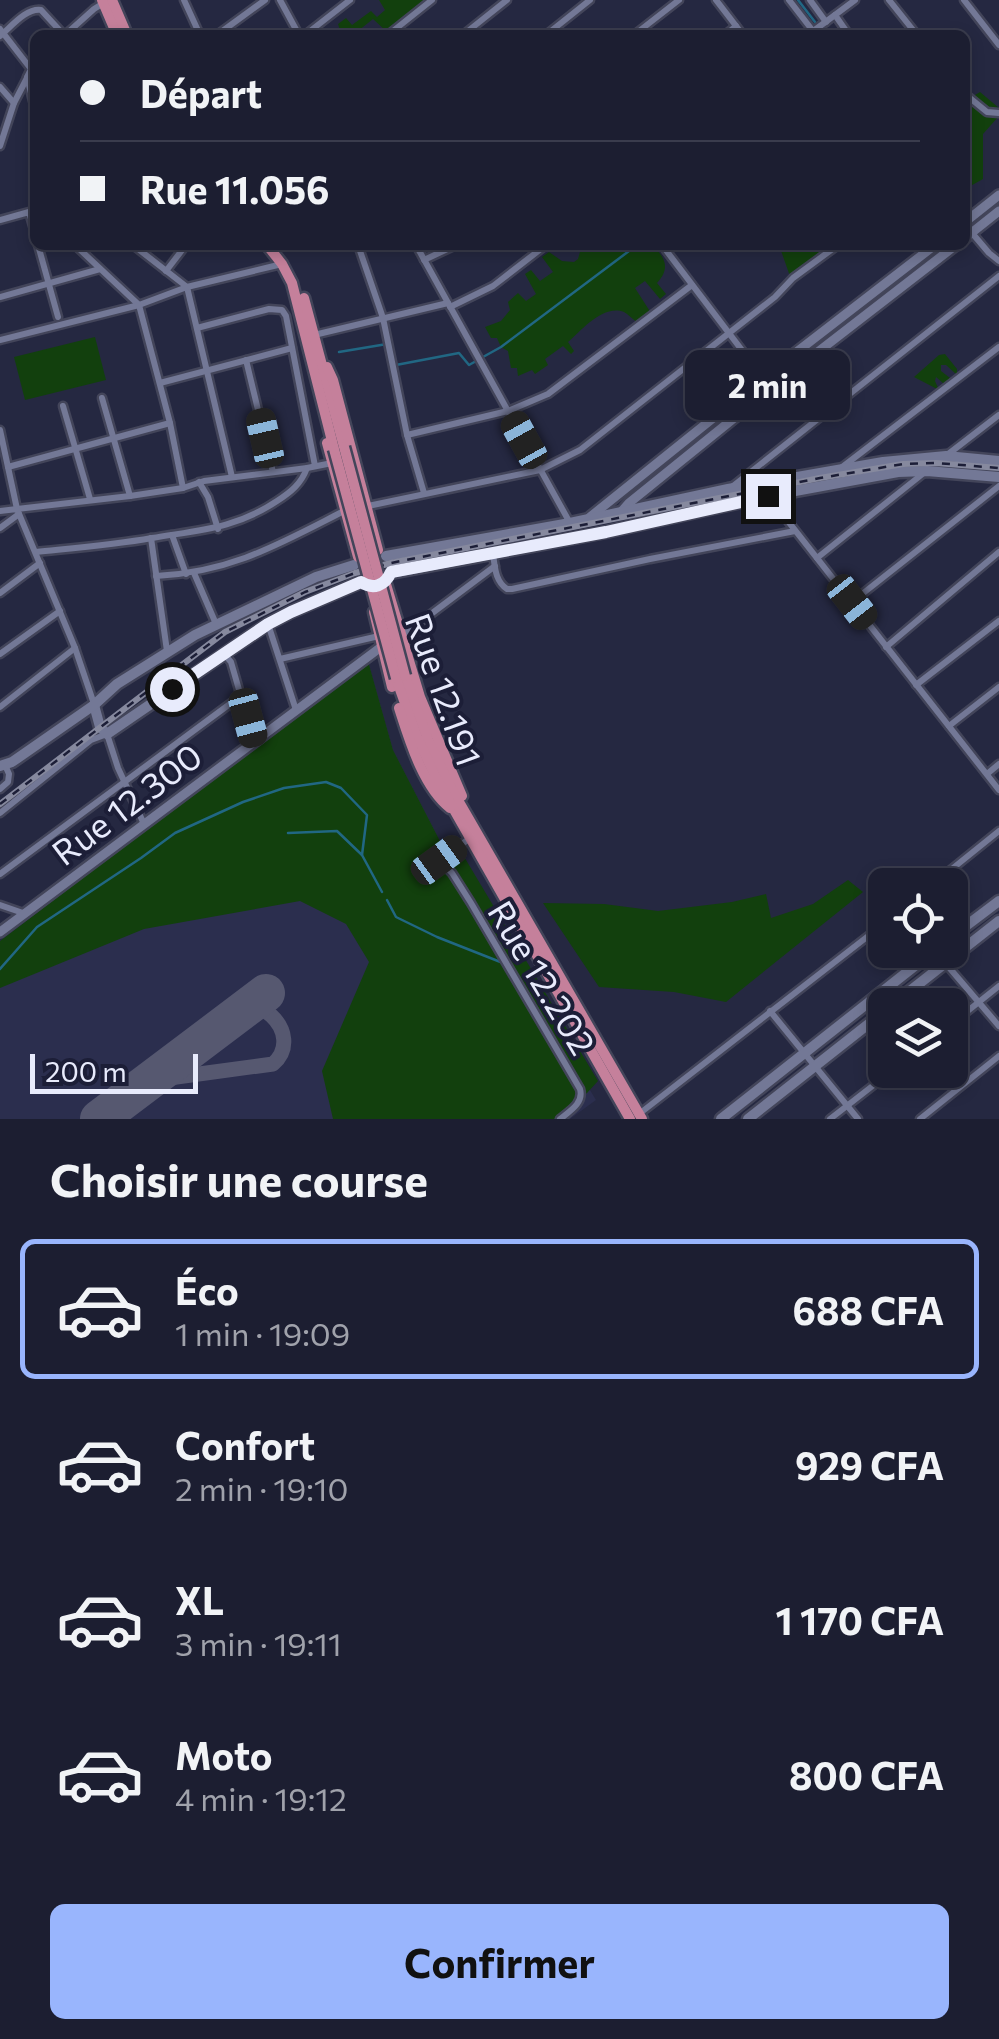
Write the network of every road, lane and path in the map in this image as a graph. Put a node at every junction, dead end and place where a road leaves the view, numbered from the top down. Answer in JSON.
{"nodes":[{"id":1,"x":184,"y":0,"type":"edge"},
{"id":2,"x":264,"y":0,"type":"edge"},
{"id":3,"x":280,"y":0,"type":"edge"},
{"id":4,"x":350,"y":0,"type":"edge"},
{"id":5,"x":432,"y":0,"type":"edge"},
{"id":6,"x":508,"y":0,"type":"edge"},
{"id":7,"x":590,"y":0,"type":"edge"},
{"id":8,"x":679,"y":0,"type":"edge"},
{"id":9,"x":716,"y":0,"type":"edge"},
{"id":10,"x":789,"y":0,"type":"edge"},
{"id":11,"x":810,"y":0,"type":"edge"},
{"id":12,"x":854,"y":0,"type":"edge"},
{"id":13,"x":890,"y":0,"type":"edge"},
{"id":14,"x":964,"y":0,"type":"edge"},
{"id":15,"x":106,"y":1,"type":"edge"},
{"id":16,"x":835,"y":15,"type":"junction"},
{"id":17,"x":826,"y":22,"type":"junction"},
{"id":18,"x":736,"y":26,"type":"junction"},
{"id":19,"x":60,"y":30,"type":"edge"},
{"id":20,"x":70,"y":30,"type":"edge"},
{"id":21,"x":115,"y":30,"type":"edge"},
{"id":22,"x":124,"y":30,"type":"edge"},
{"id":23,"x":198,"y":30,"type":"edge"},
{"id":24,"x":223,"y":30,"type":"edge"},
{"id":25,"x":299,"y":30,"type":"edge"},
{"id":26,"x":309,"y":30,"type":"edge"},
{"id":27,"x":394,"y":30,"type":"edge"},
{"id":28,"x":469,"y":30,"type":"edge"},
{"id":29,"x":552,"y":30,"type":"edge"},
{"id":30,"x":640,"y":30,"type":"edge"},
{"id":31,"x":731,"y":30,"type":"edge"},
{"id":32,"x":739,"y":30,"type":"edge"},
{"id":33,"x":809,"y":30,"type":"edge"},
{"id":34,"x":817,"y":30,"type":"edge"},
{"id":35,"x":846,"y":30,"type":"edge"},
{"id":36,"x":913,"y":30,"type":"edge"},
{"id":37,"x":1,"y":33,"type":"edge"},
{"id":38,"x":999,"y":45,"type":"edge"},
{"id":39,"x":30,"y":69,"type":"edge"},
{"id":40,"x":30,"y":72,"type":"edge"},
{"id":41,"x":30,"y":74,"type":"edge"},
{"id":42,"x":27,"y":77,"type":"junction"},
{"id":43,"x":0,"y":87,"type":"edge"},
{"id":44,"x":30,"y":89,"type":"edge"},
{"id":45,"x":970,"y":98,"type":"edge"},
{"id":46,"x":14,"y":104,"type":"junction"},
{"id":47,"x":999,"y":113,"type":"edge"},
{"id":48,"x":0,"y":146,"type":"edge"},
{"id":49,"x":999,"y":196,"type":"edge"},
{"id":50,"x":999,"y":212,"type":"edge"},
{"id":51,"x":30,"y":216,"type":"edge"},
{"id":52,"x":970,"y":218,"type":"edge"},
{"id":53,"x":0,"y":220,"type":"edge"},
{"id":54,"x":970,"y":234,"type":"edge"},
{"id":55,"x":970,"y":236,"type":"edge"},
{"id":56,"x":39,"y":250,"type":"edge"},
{"id":57,"x":81,"y":250,"type":"edge"},
{"id":58,"x":142,"y":250,"type":"edge"},
{"id":59,"x":182,"y":250,"type":"edge"},
{"id":60,"x":271,"y":250,"type":"edge"},
{"id":61,"x":280,"y":250,"type":"edge"},
{"id":62,"x":360,"y":250,"type":"edge"},
{"id":63,"x":419,"y":250,"type":"edge"},
{"id":64,"x":445,"y":250,"type":"edge"},
{"id":65,"x":539,"y":250,"type":"edge"},
{"id":66,"x":666,"y":250,"type":"edge"},
{"id":67,"x":831,"y":250,"type":"edge"},
{"id":68,"x":929,"y":250,"type":"edge"},
{"id":69,"x":949,"y":250,"type":"edge"},
{"id":70,"x":424,"y":260,"type":"junction"},
{"id":71,"x":999,"y":261,"type":"edge"},
{"id":72,"x":282,"y":264,"type":"junction"},
{"id":73,"x":101,"y":269,"type":"junction"},
{"id":74,"x":166,"y":271,"type":"junction"},
{"id":75,"x":999,"y":276,"type":"edge"},
{"id":76,"x":49,"y":283,"type":"junction"},
{"id":77,"x":692,"y":285,"type":"junction"},
{"id":78,"x":187,"y":287,"type":"junction"},
{"id":79,"x":0,"y":296,"type":"edge"},
{"id":80,"x":139,"y":305,"type":"junction"},
{"id":81,"x":449,"y":305,"type":"junction"},
{"id":82,"x":58,"y":318,"type":"dead end"},
{"id":83,"x":383,"y":318,"type":"junction"},
{"id":84,"x":197,"y":328,"type":"junction"},
{"id":85,"x":728,"y":334,"type":"junction"},
{"id":86,"x":314,"y":335,"type":"junction"},
{"id":87,"x":0,"y":340,"type":"edge"},
{"id":88,"x":999,"y":347,"type":"edge"},
{"id":89,"x":292,"y":348,"type":"junction"},
{"id":90,"x":316,"y":359,"type":"junction"},
{"id":91,"x":246,"y":360,"type":"junction"},
{"id":92,"x":206,"y":371,"type":"junction"},
{"id":93,"x":763,"y":378,"type":"junction"},
{"id":94,"x":160,"y":383,"type":"junction"},
{"id":95,"x":102,"y":398,"type":"dead end"},
{"id":96,"x":62,"y":406,"type":"dead end"},
{"id":97,"x":508,"y":412,"type":"junction"},
{"id":98,"x":999,"y":415,"type":"edge"},
{"id":99,"x":170,"y":422,"type":"junction"},
{"id":100,"x":0,"y":430,"type":"edge"},
{"id":101,"x":407,"y":435,"type":"junction"},
{"id":102,"x":114,"y":438,"type":"junction"},
{"id":103,"x":76,"y":450,"type":"junction"},
{"id":104,"x":946,"y":456,"type":"junction"},
{"id":105,"x":999,"y":461,"type":"edge"},
{"id":106,"x":332,"y":462,"type":"junction"},
{"id":107,"x":311,"y":467,"type":"junction"},
{"id":108,"x":8,"y":468,"type":"junction"},
{"id":109,"x":540,"y":470,"type":"junction"},
{"id":110,"x":839,"y":470,"type":"junction"},
{"id":111,"x":926,"y":471,"type":"junction"},
{"id":112,"x":274,"y":472,"type":"junction"},
{"id":113,"x":232,"y":477,"type":"junction"},
{"id":114,"x":999,"y":477,"type":"edge"},
{"id":115,"x":199,"y":482,"type":"junction"},
{"id":116,"x":999,"y":486,"type":"edge"},
{"id":117,"x":183,"y":488,"type":"junction"},
{"id":118,"x":728,"y":490,"type":"junction"},
{"id":119,"x":424,"y":493,"type":"junction"},
{"id":120,"x":130,"y":496,"type":"junction"},
{"id":121,"x":768,"y":496,"type":"junction"},
{"id":122,"x":90,"y":499,"type":"junction"},
{"id":123,"x":368,"y":506,"type":"junction"},
{"id":124,"x":344,"y":510,"type":"junction"},
{"id":125,"x":622,"y":510,"type":"junction"},
{"id":126,"x":0,"y":511,"type":"edge"},
{"id":127,"x":18,"y":511,"type":"junction"},
{"id":128,"x":590,"y":518,"type":"junction"},
{"id":129,"x":570,"y":523,"type":"junction"},
{"id":130,"x":0,"y":528,"type":"edge"},
{"id":131,"x":218,"y":528,"type":"junction"},
{"id":132,"x":795,"y":531,"type":"junction"},
{"id":133,"x":172,"y":535,"type":"junction"},
{"id":134,"x":151,"y":538,"type":"junction"},
{"id":135,"x":36,"y":552,"type":"junction"},
{"id":136,"x":999,"y":552,"type":"edge"},
{"id":137,"x":382,"y":553,"type":"junction"},
{"id":138,"x":817,"y":558,"type":"junction"},
{"id":139,"x":494,"y":560,"type":"junction"},
{"id":140,"x":356,"y":561,"type":"junction"},
{"id":141,"x":40,"y":563,"type":"junction"},
{"id":142,"x":190,"y":574,"type":"junction"},
{"id":143,"x":156,"y":576,"type":"junction"},
{"id":144,"x":388,"y":577,"type":"junction"},
{"id":145,"x":365,"y":584,"type":"junction"},
{"id":146,"x":0,"y":593,"type":"edge"},
{"id":147,"x":852,"y":602,"type":"junction"},
{"id":148,"x":60,"y":611,"type":"junction"},
{"id":149,"x":999,"y":621,"type":"edge"},
{"id":150,"x":216,"y":624,"type":"junction"},
{"id":151,"x":268,"y":624,"type":"junction"},
{"id":152,"x":403,"y":635,"type":"junction"},
{"id":153,"x":380,"y":641,"type":"junction"},
{"id":154,"x":886,"y":647,"type":"junction"},
{"id":155,"x":75,"y":648,"type":"junction"},
{"id":156,"x":167,"y":652,"type":"junction"},
{"id":157,"x":223,"y":653,"type":"junction"},
{"id":158,"x":0,"y":654,"type":"edge"},
{"id":159,"x":280,"y":659,"type":"junction"},
{"id":160,"x":916,"y":685,"type":"junction"},
{"id":161,"x":999,"y":688,"type":"edge"},
{"id":162,"x":242,"y":695,"type":"junction"},
{"id":163,"x":94,"y":705,"type":"junction"},
{"id":164,"x":0,"y":706,"type":"edge"},
{"id":165,"x":296,"y":710,"type":"junction"},
{"id":166,"x":949,"y":726,"type":"junction"},
{"id":167,"x":106,"y":734,"type":"junction"},
{"id":168,"x":254,"y":742,"type":"junction"},
{"id":169,"x":999,"y":764,"type":"edge"},
{"id":170,"x":2,"y":766,"type":"edge"},
{"id":171,"x":987,"y":774,"type":"junction"},
{"id":172,"x":124,"y":782,"type":"junction"},
{"id":173,"x":0,"y":789,"type":"edge"},
{"id":174,"x":999,"y":790,"type":"edge"},
{"id":175,"x":459,"y":809,"type":"junction"},
{"id":176,"x":0,"y":814,"type":"edge"},
{"id":177,"x":144,"y":824,"type":"junction"},
{"id":178,"x":999,"y":831,"type":"edge"},
{"id":179,"x":469,"y":839,"type":"junction"},
{"id":180,"x":953,"y":868,"type":"edge"},
{"id":181,"x":0,"y":874,"type":"edge"},
{"id":182,"x":999,"y":900,"type":"edge"},
{"id":183,"x":0,"y":905,"type":"edge"},
{"id":184,"x":25,"y":913,"type":"junction"},
{"id":185,"x":999,"y":921,"type":"edge"},
{"id":186,"x":968,"y":924,"type":"edge"},
{"id":187,"x":0,"y":932,"type":"edge"},
{"id":188,"x":868,"y":937,"type":"edge"},
{"id":189,"x":968,"y":945,"type":"edge"},
{"id":190,"x":912,"y":968,"type":"edge"},
{"id":191,"x":938,"y":968,"type":"edge"},
{"id":192,"x":951,"y":968,"type":"edge"},
{"id":193,"x":896,"y":981,"type":"junction"},
{"id":194,"x":999,"y":986,"type":"edge"},
{"id":195,"x":901,"y":988,"type":"edge"},
{"id":196,"x":914,"y":988,"type":"edge"},
{"id":197,"x":979,"y":1002,"type":"junction"},
{"id":198,"x":770,"y":1010,"type":"junction"},
{"id":199,"x":968,"y":1010,"type":"edge"},
{"id":200,"x":868,"y":1025,"type":"edge"},
{"id":201,"x":999,"y":1026,"type":"edge"},
{"id":202,"x":804,"y":1054,"type":"junction"},
{"id":203,"x":999,"y":1056,"type":"edge"},
{"id":204,"x":816,"y":1067,"type":"junction"},
{"id":205,"x":870,"y":1088,"type":"edge"},
{"id":206,"x":848,"y":1106,"type":"junction"},
{"id":207,"x":632,"y":1117,"type":"edge"},
{"id":208,"x":560,"y":1119,"type":"edge"},
{"id":209,"x":721,"y":1119,"type":"edge"},
{"id":210,"x":748,"y":1119,"type":"edge"},
{"id":211,"x":830,"y":1119,"type":"edge"},
{"id":212,"x":858,"y":1119,"type":"edge"},
{"id":213,"x":920,"y":1119,"type":"edge"}],
"edges":[{"from":1,"to":23,"type":"street"},
{"from":2,"to":24,"type":"street"},
{"from":3,"to":25,"type":"street"},
{"from":4,"to":26,"type":"street"},
{"from":5,"to":27,"type":"street"},
{"from":6,"to":28,"type":"street"},
{"from":7,"to":29,"type":"street"},
{"from":8,"to":30,"type":"street"},
{"from":9,"to":18,"type":"street"},
{"from":10,"to":33,"type":"street"},
{"from":11,"to":17,"type":"street"},
{"from":12,"to":16,"type":"street"},
{"from":13,"to":36,"type":"street"},
{"from":14,"to":38,"type":"street"},
{"from":15,"to":20,"type":"street"},
{"from":15,"to":21,"type":"main road"},
{"from":15,"to":22,"type":"main road"},
{"from":16,"to":17,"type":"street"},
{"from":16,"to":35,"type":"street"},
{"from":17,"to":34,"type":"street"},
{"from":18,"to":31,"type":"street"},
{"from":18,"to":32,"type":"street"},
{"from":19,"to":37,"type":"street"},
{"from":37,"to":39,"type":"street"},
{"from":40,"to":42,"type":"street"},
{"from":41,"to":42,"type":"street"},
{"from":42,"to":44,"type":"street"},
{"from":42,"to":46,"type":"street"},
{"from":43,"to":46,"type":"street"},
{"from":45,"to":47,"type":"street"},
{"from":46,"to":48,"type":"street"},
{"from":49,"to":52,"type":"street"},
{"from":50,"to":54,"type":"street"},
{"from":51,"to":53,"type":"street"},
{"from":55,"to":71,"type":"street"},
{"from":56,"to":76,"type":"street"},
{"from":57,"to":73,"type":"street"},
{"from":58,"to":74,"type":"street"},
{"from":59,"to":74,"type":"street"},
{"from":60,"to":72,"type":"main road","name":"Rue 12.191"},
{"from":61,"to":86,"type":"main road","name":"Rue 12.191"},
{"from":62,"to":83,"type":"street"},
{"from":63,"to":70,"type":"street"},
{"from":64,"to":70,"type":"street"},
{"from":65,"to":81,"type":"street"},
{"from":66,"to":77,"type":"street"},
{"from":67,"to":85,"type":"street"},
{"from":68,"to":93,"type":"street"},
{"from":69,"to":125,"type":"street"},
{"from":70,"to":81,"type":"street"},
{"from":72,"to":78,"type":"street"},
{"from":72,"to":90,"type":"main road","name":"Rue 12.191"},
{"from":73,"to":76,"type":"street"},
{"from":73,"to":80,"type":"street"},
{"from":74,"to":78,"type":"street"},
{"from":75,"to":118,"type":"street"},
{"from":76,"to":79,"type":"street"},
{"from":76,"to":82,"type":"street"},
{"from":77,"to":85,"type":"street"},
{"from":77,"to":97,"type":"street"},
{"from":78,"to":80,"type":"street"},
{"from":78,"to":84,"type":"street"},
{"from":80,"to":87,"type":"street"},
{"from":80,"to":94,"type":"street"},
{"from":81,"to":83,"type":"street"},
{"from":81,"to":97,"type":"street"},
{"from":83,"to":86,"type":"street"},
{"from":83,"to":101,"type":"street"},
{"from":84,"to":89,"type":"street"},
{"from":84,"to":92,"type":"street"},
{"from":85,"to":93,"type":"street"},
{"from":85,"to":109,"type":"street"},
{"from":86,"to":90,"type":"main road","name":"Rue 12.191"},
{"from":88,"to":110,"type":"street"},
{"from":89,"to":91,"type":"street"},
{"from":89,"to":107,"type":"street"},
{"from":90,"to":106,"type":"main road"},
{"from":90,"to":123,"type":"main road"},
{"from":90,"to":175,"type":"main road","name":"Rue 12.191","bridge":true},
{"from":91,"to":92,"type":"street"},
{"from":91,"to":112,"type":"street"},
{"from":92,"to":94,"type":"street"},
{"from":92,"to":113,"type":"street"},
{"from":93,"to":128,"type":"street"},
{"from":94,"to":99,"type":"street"},
{"from":95,"to":102,"type":"street"},
{"from":96,"to":103,"type":"street"},
{"from":97,"to":101,"type":"street"},
{"from":97,"to":109,"type":"street"},
{"from":98,"to":104,"type":"street"},
{"from":99,"to":102,"type":"street"},
{"from":99,"to":117,"type":"street"},
{"from":100,"to":108,"type":"street"},
{"from":101,"to":119,"type":"street"},
{"from":102,"to":103,"type":"street"},
{"from":102,"to":120,"type":"street"},
{"from":103,"to":108,"type":"street"},
{"from":103,"to":122,"type":"street"},
{"from":104,"to":105,"type":"main road"},
{"from":104,"to":110,"type":"main road"},
{"from":106,"to":107,"type":"street"},
{"from":106,"to":124,"type":"main road"},
{"from":107,"to":112,"type":"street"},
{"from":107,"to":131,"type":"street"},
{"from":108,"to":127,"type":"street"},
{"from":109,"to":119,"type":"street"},
{"from":109,"to":129,"type":"street"},
{"from":110,"to":118,"type":"main road"},
{"from":111,"to":114,"type":"main road"},
{"from":111,"to":121,"type":"main road"},
{"from":111,"to":138,"type":"street"},
{"from":112,"to":113,"type":"street"},
{"from":113,"to":115,"type":"street"},
{"from":115,"to":117,"type":"street"},
{"from":115,"to":131,"type":"street"},
{"from":116,"to":147,"type":"street"},
{"from":117,"to":120,"type":"street"},
{"from":118,"to":125,"type":"main road"},
{"from":119,"to":123,"type":"street"},
{"from":120,"to":122,"type":"street"},
{"from":121,"to":132,"type":"street"},
{"from":121,"to":139,"type":"main road"},
{"from":122,"to":127,"type":"street"},
{"from":123,"to":137,"type":"main road"},
{"from":124,"to":140,"type":"main road"},
{"from":124,"to":142,"type":"street"},
{"from":125,"to":128,"type":"main road"},
{"from":126,"to":127,"type":"street"},
{"from":127,"to":130,"type":"street"},
{"from":127,"to":135,"type":"street"},
{"from":128,"to":129,"type":"main road"},
{"from":129,"to":137,"type":"main road"},
{"from":131,"to":133,"type":"street"},
{"from":132,"to":138,"type":"street"},
{"from":132,"to":139,"type":"street"},
{"from":133,"to":134,"type":"street"},
{"from":133,"to":142,"type":"street"},
{"from":134,"to":135,"type":"street"},
{"from":134,"to":143,"type":"street"},
{"from":135,"to":141,"type":"street"},
{"from":136,"to":154,"type":"street"},
{"from":137,"to":140,"type":"main road"},
{"from":137,"to":144,"type":"main road"},
{"from":138,"to":147,"type":"street"},
{"from":139,"to":144,"type":"main road"},
{"from":139,"to":152,"type":"street"},
{"from":140,"to":145,"type":"main road"},
{"from":140,"to":150,"type":"main road"},
{"from":141,"to":146,"type":"street"},
{"from":141,"to":148,"type":"street"},
{"from":142,"to":143,"type":"street"},
{"from":142,"to":150,"type":"street"},
{"from":143,"to":156,"type":"street"},
{"from":144,"to":145,"type":"main road"},
{"from":144,"to":152,"type":"main road"},
{"from":145,"to":151,"type":"main road"},
{"from":145,"to":153,"type":"main road"},
{"from":147,"to":154,"type":"street"},
{"from":148,"to":155,"type":"street"},
{"from":148,"to":158,"type":"street"},
{"from":149,"to":160,"type":"street"},
{"from":150,"to":156,"type":"main road"},
{"from":151,"to":157,"type":"main road"},
{"from":151,"to":159,"type":"street"},
{"from":152,"to":175,"type":"main road"},
{"from":153,"to":159,"type":"street"},
{"from":153,"to":165,"type":"street","name":"Rue 12.300"},
{"from":153,"to":175,"type":"main road"},
{"from":154,"to":160,"type":"street"},
{"from":155,"to":163,"type":"street"},
{"from":155,"to":164,"type":"street"},
{"from":156,"to":163,"type":"main road"},
{"from":157,"to":162,"type":"street"},
{"from":157,"to":167,"type":"main road"},
{"from":159,"to":165,"type":"street"},
{"from":160,"to":166,"type":"street"},
{"from":161,"to":166,"type":"street"},
{"from":162,"to":168,"type":"street"},
{"from":162,"to":172,"type":"street"},
{"from":163,"to":167,"type":"main road"},
{"from":163,"to":170,"type":"main road"},
{"from":165,"to":168,"type":"street","name":"Rue 12.300"},
{"from":166,"to":171,"type":"street"},
{"from":167,"to":172,"type":"street"},
{"from":167,"to":176,"type":"street"},
{"from":168,"to":177,"type":"street","name":"Rue 12.300"},
{"from":169,"to":171,"type":"street"},
{"from":170,"to":173,"type":"street"},
{"from":171,"to":174,"type":"street"},
{"from":172,"to":177,"type":"street"},
{"from":172,"to":181,"type":"street"},
{"from":175,"to":179,"type":"main road","name":"Rue 12.191"},
{"from":175,"to":207,"type":"main road","name":"Rue 12.191"},
{"from":177,"to":184,"type":"street","name":"Rue 12.300"},
{"from":178,"to":180,"type":"street"},
{"from":179,"to":207,"type":"main road","name":"Rue 12.191"},
{"from":179,"to":208,"type":"street","name":"Rue 12.202"},
{"from":182,"to":186,"type":"main road"},
{"from":183,"to":184,"type":"street"},
{"from":184,"to":187,"type":"street","name":"Rue 12.300"},
{"from":185,"to":189,"type":"main road"},
{"from":188,"to":198,"type":"street"},
{"from":190,"to":193,"type":"main road"},
{"from":191,"to":196,"type":"main road"},
{"from":192,"to":197,"type":"street"},
{"from":193,"to":195,"type":"main road"},
{"from":193,"to":202,"type":"main road"},
{"from":194,"to":197,"type":"street"},
{"from":197,"to":199,"type":"street"},
{"from":197,"to":201,"type":"street"},
{"from":198,"to":202,"type":"street"},
{"from":198,"to":207,"type":"street"},
{"from":200,"to":204,"type":"main road"},
{"from":202,"to":204,"type":"street"},
{"from":202,"to":209,"type":"main road"},
{"from":203,"to":213,"type":"street"},
{"from":204,"to":206,"type":"street"},
{"from":204,"to":210,"type":"main road"},
{"from":205,"to":206,"type":"street"},
{"from":206,"to":211,"type":"street"},
{"from":206,"to":212,"type":"street"}]}
